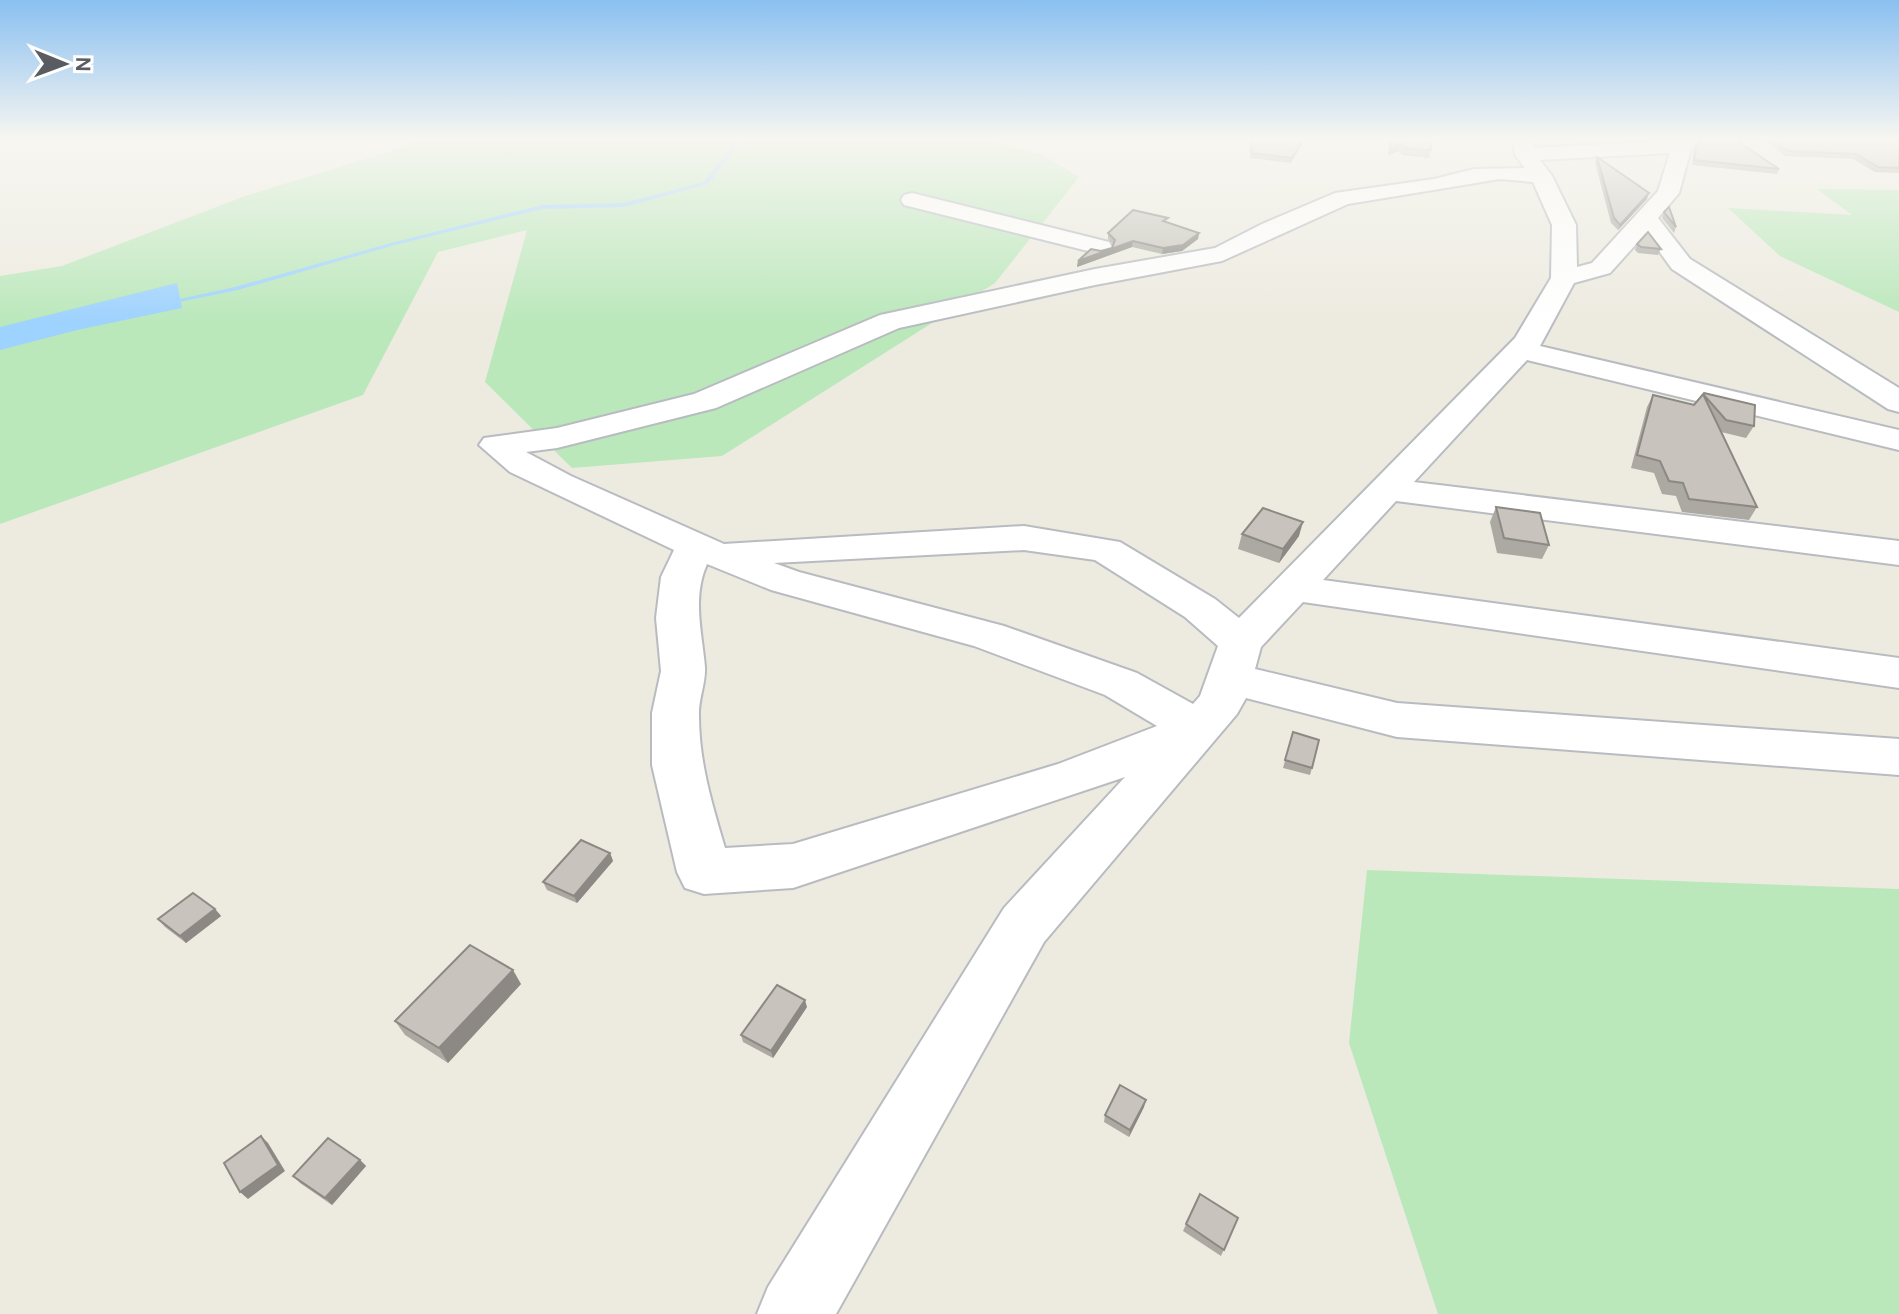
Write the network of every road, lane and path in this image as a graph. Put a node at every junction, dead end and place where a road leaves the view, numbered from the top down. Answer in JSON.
{"nodes":[{"id":1,"x":913,"y":200,"type":"edge"},
{"id":2,"x":1338,"y":200,"type":"edge"},
{"id":3,"x":1552,"y":200,"type":"edge"},
{"id":4,"x":1662,"y":200,"type":"edge"},
{"id":5,"x":1645,"y":219,"type":"junction"},
{"id":6,"x":1100,"y":247,"type":"edge"},
{"id":7,"x":1564,"y":278,"type":"junction"},
{"id":8,"x":1520,"y":350,"type":"junction"},
{"id":9,"x":1888,"y":395,"type":"edge"},
{"id":10,"x":1898,"y":440,"type":"edge"},
{"id":11,"x":1386,"y":489,"type":"junction"},
{"id":12,"x":707,"y":549,"type":"junction"},
{"id":13,"x":1899,"y":553,"type":"edge"},
{"id":14,"x":1292,"y":588,"type":"junction"},
{"id":15,"x":1235,"y":660,"type":"junction"},
{"id":16,"x":1899,"y":673,"type":"edge"},
{"id":17,"x":1198,"y":728,"type":"junction"},
{"id":18,"x":1899,"y":757,"type":"edge"},
{"id":19,"x":795,"y":1314,"type":"edge"}],
"edges":[{"from":1,"to":6,"type":"street"},
{"from":2,"to":12,"type":"street"},
{"from":3,"to":7,"type":"street"},
{"from":4,"to":5,"type":"street"},
{"from":5,"to":7,"type":"street"},
{"from":5,"to":9,"type":"street"},
{"from":7,"to":8,"type":"street"},
{"from":8,"to":10,"type":"street"},
{"from":8,"to":11,"type":"street"},
{"from":9,"to":10,"type":"street"},
{"from":11,"to":13,"type":"street"},
{"from":11,"to":14,"type":"street"},
{"from":12,"to":15,"type":"street"},
{"from":12,"to":17,"type":"street"},
{"from":12,"to":17,"type":"street"},
{"from":14,"to":15,"type":"street"},
{"from":14,"to":16,"type":"street"},
{"from":15,"to":17,"type":"street"},
{"from":15,"to":18,"type":"street"},
{"from":17,"to":19,"type":"street"}]}
